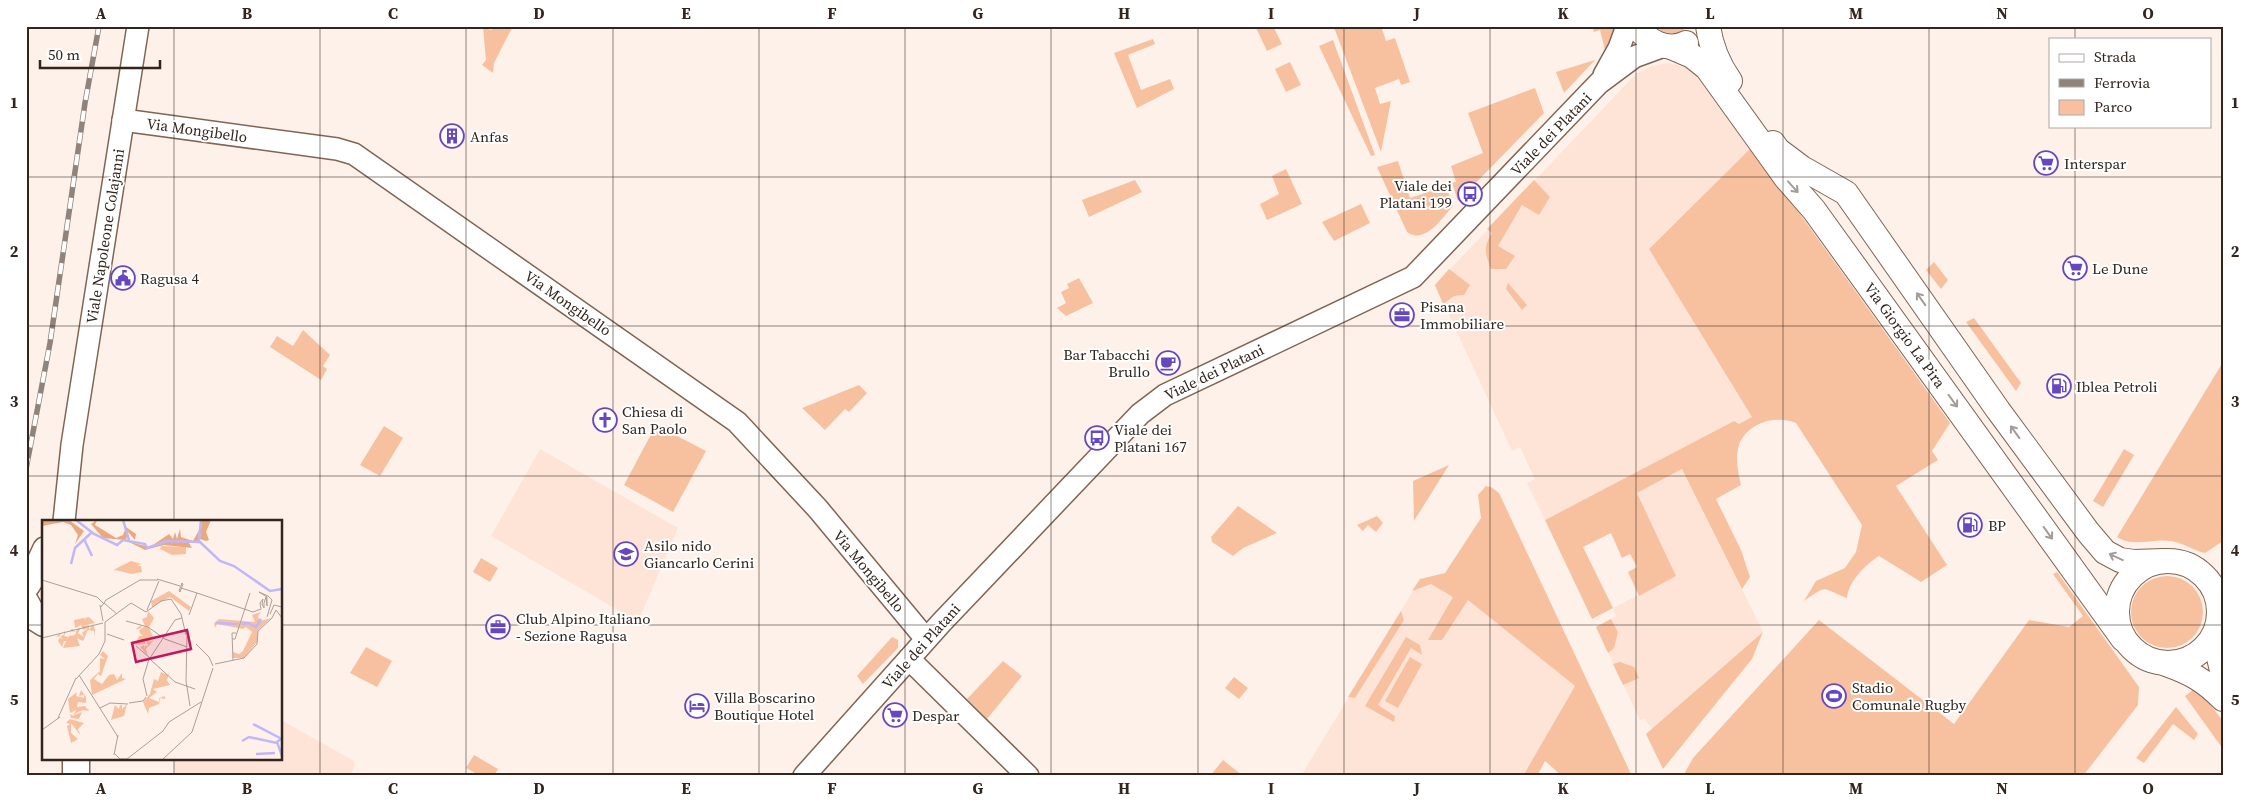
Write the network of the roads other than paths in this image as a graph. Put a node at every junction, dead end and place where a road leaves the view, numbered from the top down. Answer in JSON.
{"nodes":[{"id":1,"x":138,"y":26,"type":"edge"},
{"id":2,"x":1627,"y":26,"type":"edge"},
{"id":3,"x":1636,"y":26,"type":"edge"},
{"id":4,"x":1707,"y":26,"type":"edge"},
{"id":5,"x":1668,"y":46,"type":"junction"},
{"id":6,"x":1599,"y":83,"type":"junction"},
{"id":7,"x":123,"y":120,"type":"junction"},
{"id":8,"x":72,"y":445,"type":"junction"},
{"id":9,"x":52,"y":520,"type":"edge"},
{"id":10,"x":64,"y":520,"type":"edge"},
{"id":11,"x":2164,"y":561,"type":"junction"},
{"id":12,"x":34,"y":572,"type":"edge"},
{"id":13,"x":2219,"y":621,"type":"junction"},
{"id":14,"x":42,"y":622,"type":"edge"},
{"id":15,"x":926,"y":639,"type":"junction"},
{"id":16,"x":2123,"y":639,"type":"junction"},
{"id":17,"x":909,"y":659,"type":"junction"},
{"id":18,"x":2166,"y":664,"type":"junction"},
{"id":19,"x":2223,"y":675,"type":"edge"},
{"id":20,"x":2223,"y":698,"type":"edge"},
{"id":21,"x":76,"y":760,"type":"edge"},
{"id":22,"x":76,"y":776,"type":"edge"},
{"id":23,"x":804,"y":776,"type":"edge"},
{"id":24,"x":1028,"y":776,"type":"edge"}],
"edges":[{"from":1,"to":7,"type":"street","name":"Viale Napoleone Colajanni"},
{"from":2,"to":6,"type":"street"},
{"from":3,"to":5,"type":"main road","name":"Via Giorgio La Pira"},
{"from":4,"to":5,"type":"main road"},
{"from":11,"to":4,"type":"main road","one_way":true},
{"from":5,"to":6,"type":"street"},
{"from":5,"to":16,"type":"main road","name":"Via Giorgio La Pira","one_way":true},
{"from":6,"to":15,"type":"street","name":"Viale dei Platani"},
{"from":7,"to":8,"type":"street","name":"Viale Napoleone Colajanni"},
{"from":7,"to":15,"type":"street","name":"Via Mongibello"},
{"from":8,"to":9,"type":"street","name":"Viale Napoleone Colajanni"},
{"from":8,"to":10,"type":"street","name":"Viale Napoleone Colajanni"},
{"from":11,"to":13,"type":"main road"},
{"from":11,"to":16,"type":"main road"},
{"from":12,"to":14,"type":"main road"},
{"from":13,"to":18,"type":"main road"},
{"from":13,"to":19,"type":"main road"},
{"from":15,"to":17,"type":"street","name":"Viale dei Platani"},
{"from":16,"to":18,"type":"main road"},
{"from":17,"to":23,"type":"street","name":"Viale dei Platani"},
{"from":17,"to":24,"type":"street"},
{"from":18,"to":20,"type":"main road"},
{"from":21,"to":22,"type":"main road"}]}
